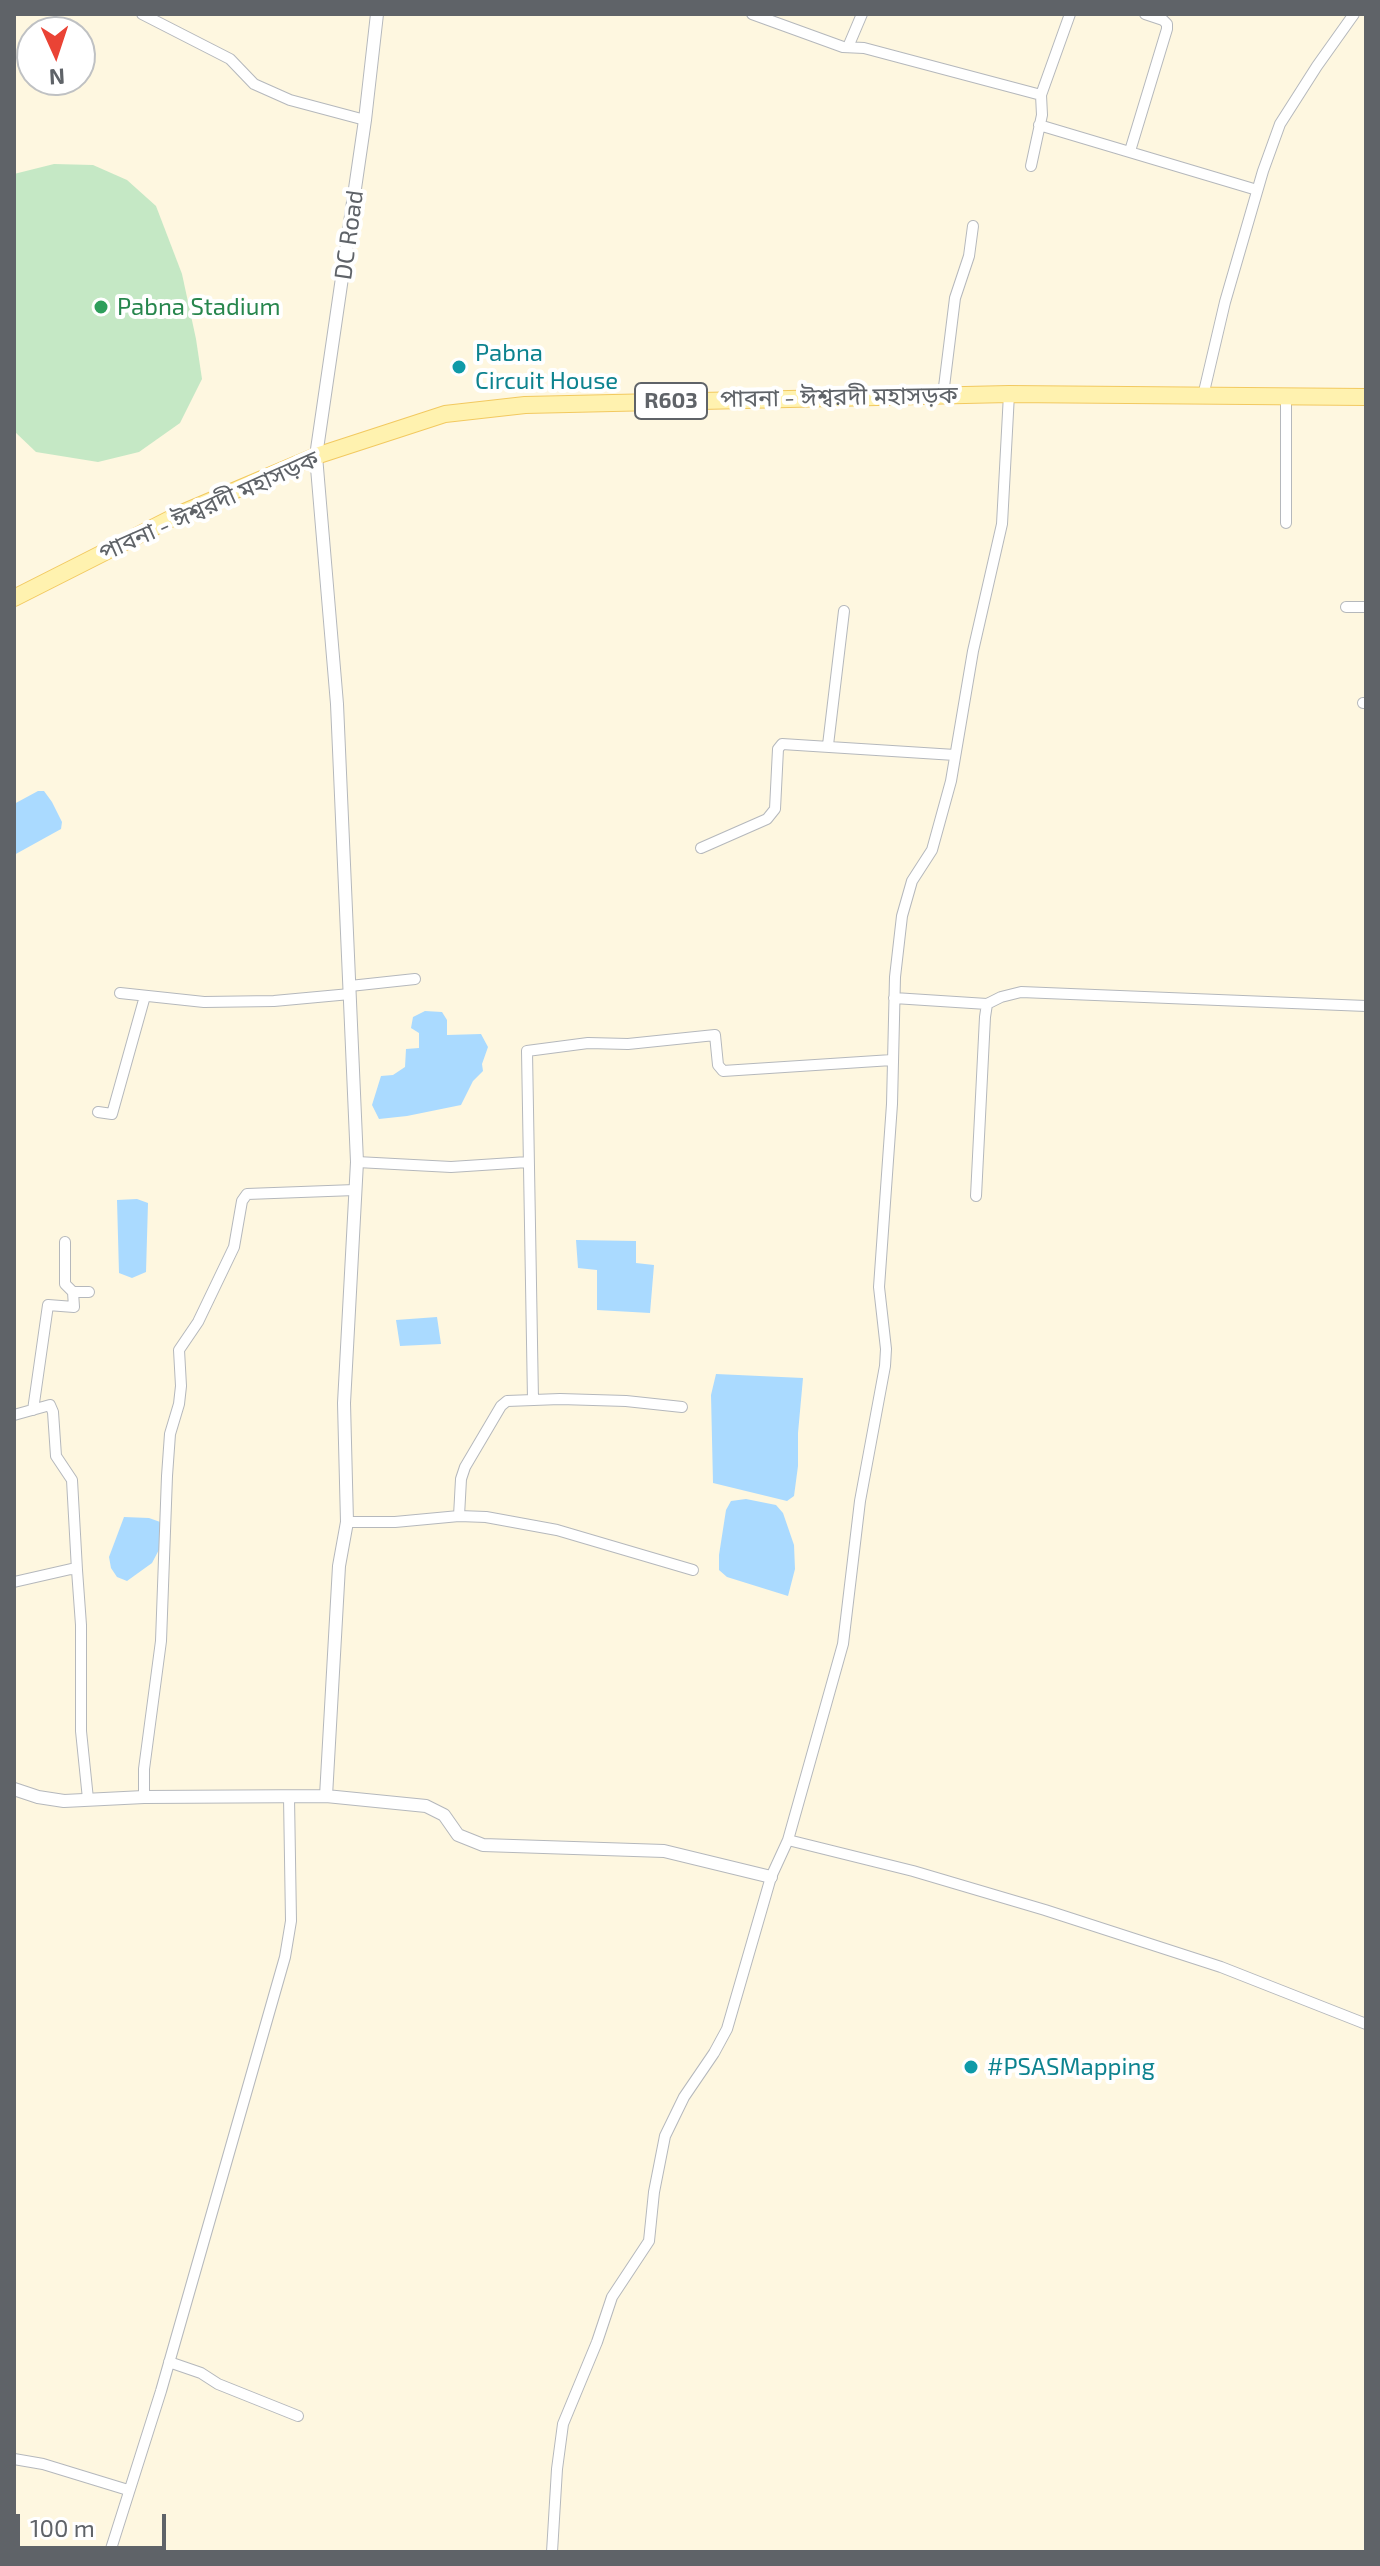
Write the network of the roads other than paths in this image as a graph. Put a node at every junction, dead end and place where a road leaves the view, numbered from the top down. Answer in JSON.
{"nodes":[{"id":1,"x":142,"y":14,"type":"edge"},
{"id":2,"x":377,"y":14,"type":"edge"},
{"id":3,"x":752,"y":14,"type":"edge"},
{"id":4,"x":862,"y":14,"type":"edge"},
{"id":5,"x":1070,"y":14,"type":"edge"},
{"id":6,"x":1145,"y":14,"type":"edge"},
{"id":7,"x":1354,"y":14,"type":"edge"},
{"id":8,"x":848,"y":47,"type":"junction"},
{"id":9,"x":1041,"y":95,"type":"junction"},
{"id":10,"x":365,"y":120,"type":"junction"},
{"id":11,"x":1039,"y":125,"type":"junction"},
{"id":12,"x":1130,"y":151,"type":"junction"},
{"id":13,"x":1031,"y":166,"type":"dead end"},
{"id":14,"x":1257,"y":190,"type":"junction"},
{"id":15,"x":973,"y":226,"type":"dead end"},
{"id":16,"x":1009,"y":394,"type":"junction"},
{"id":17,"x":943,"y":395,"type":"junction"},
{"id":18,"x":1203,"y":396,"type":"junction"},
{"id":19,"x":1366,"y":397,"type":"edge"},
{"id":20,"x":1286,"y":398,"type":"junction"},
{"id":21,"x":316,"y":456,"type":"junction"},
{"id":22,"x":1286,"y":523,"type":"dead end"},
{"id":23,"x":14,"y":598,"type":"edge"},
{"id":24,"x":1346,"y":607,"type":"dead end"},
{"id":25,"x":1366,"y":607,"type":"edge"},
{"id":26,"x":844,"y":611,"type":"dead end"},
{"id":27,"x":828,"y":745,"type":"junction"},
{"id":28,"x":955,"y":755,"type":"junction"},
{"id":29,"x":701,"y":848,"type":"dead end"},
{"id":30,"x":415,"y":979,"type":"dead end"},
{"id":31,"x":350,"y":990,"type":"junction"},
{"id":32,"x":120,"y":993,"type":"dead end"},
{"id":33,"x":145,"y":996,"type":"junction"},
{"id":34,"x":894,"y":998,"type":"junction"},
{"id":35,"x":987,"y":1004,"type":"junction"},
{"id":36,"x":1366,"y":1006,"type":"edge"},
{"id":37,"x":892,"y":1060,"type":"junction"},
{"id":38,"x":98,"y":1112,"type":"dead end"},
{"id":39,"x":357,"y":1162,"type":"junction"},
{"id":40,"x":528,"y":1162,"type":"junction"},
{"id":41,"x":355,"y":1190,"type":"junction"},
{"id":42,"x":976,"y":1196,"type":"dead end"},
{"id":43,"x":65,"y":1242,"type":"dead end"},
{"id":44,"x":73,"y":1292,"type":"junction"},
{"id":45,"x":89,"y":1292,"type":"dead end"},
{"id":46,"x":533,"y":1400,"type":"junction"},
{"id":47,"x":682,"y":1407,"type":"dead end"},
{"id":48,"x":33,"y":1410,"type":"junction"},
{"id":49,"x":14,"y":1415,"type":"edge"},
{"id":50,"x":459,"y":1516,"type":"junction"},
{"id":51,"x":347,"y":1522,"type":"junction"},
{"id":52,"x":77,"y":1570,"type":"junction"},
{"id":53,"x":693,"y":1570,"type":"dead end"},
{"id":54,"x":14,"y":1582,"type":"edge"},
{"id":55,"x":14,"y":1789,"type":"edge"},
{"id":56,"x":326,"y":1796,"type":"junction"},
{"id":57,"x":144,"y":1797,"type":"junction"},
{"id":58,"x":289,"y":1797,"type":"junction"},
{"id":59,"x":88,"y":1799,"type":"junction"},
{"id":60,"x":788,"y":1840,"type":"junction"},
{"id":61,"x":771,"y":1877,"type":"junction"},
{"id":62,"x":1366,"y":2024,"type":"edge"},
{"id":63,"x":169,"y":2362,"type":"junction"},
{"id":64,"x":298,"y":2416,"type":"dead end"},
{"id":65,"x":14,"y":2459,"type":"edge"},
{"id":66,"x":128,"y":2490,"type":"junction"},
{"id":67,"x":110,"y":2552,"type":"edge"},
{"id":68,"x":552,"y":2552,"type":"edge"}],
"edges":[{"from":1,"to":10,"type":"street"},
{"from":2,"to":10,"type":"street","name":"DC Road"},
{"from":3,"to":8,"type":"street"},
{"from":4,"to":8,"type":"street"},
{"from":5,"to":9,"type":"street"},
{"from":6,"to":12,"type":"street"},
{"from":7,"to":14,"type":"street"},
{"from":8,"to":9,"type":"street"},
{"from":9,"to":11,"type":"street"},
{"from":10,"to":21,"type":"street","name":"DC Road"},
{"from":11,"to":12,"type":"street"},
{"from":11,"to":13,"type":"street"},
{"from":12,"to":14,"type":"street"},
{"from":14,"to":18,"type":"street"},
{"from":15,"to":17,"type":"street"},
{"from":16,"to":17,"type":"main road","name":"পাবনা - ঈশ্বরদী মহাসড়ক","number":"R603"},
{"from":16,"to":18,"type":"main road","name":"পাবনা - ঈশ্বরদী মহাসড়ক","number":"R603"},
{"from":16,"to":28,"type":"street"},
{"from":17,"to":21,"type":"main road","name":"পাবনা - ঈশ্বরদী মহাসড়ক","number":"R603"},
{"from":18,"to":20,"type":"main road","name":"পাবনা - ঈশ্বরদী মহাসড়ক","number":"R603"},
{"from":19,"to":20,"type":"main road","name":"পাবনা - ঈশ্বরদী মহাসড়ক","number":"R603"},
{"from":20,"to":22,"type":"street"},
{"from":21,"to":23,"type":"main road","name":"পাবনা - ঈশ্বরদী মহাসড়ক","number":"R603"},
{"from":21,"to":31,"type":"street","name":"DC Road"},
{"from":24,"to":25,"type":"street"},
{"from":26,"to":27,"type":"street"},
{"from":27,"to":28,"type":"street"},
{"from":27,"to":29,"type":"street"},
{"from":28,"to":34,"type":"street"},
{"from":30,"to":31,"type":"street"},
{"from":31,"to":33,"type":"street"},
{"from":31,"to":39,"type":"street","name":"DC Road"},
{"from":32,"to":33,"type":"street"},
{"from":33,"to":38,"type":"street"},
{"from":34,"to":35,"type":"street"},
{"from":34,"to":37,"type":"street"},
{"from":35,"to":36,"type":"street"},
{"from":35,"to":42,"type":"street"},
{"from":37,"to":40,"type":"street"},
{"from":37,"to":60,"type":"street"},
{"from":39,"to":40,"type":"street"},
{"from":39,"to":41,"type":"street","name":"DC Road"},
{"from":40,"to":46,"type":"street"},
{"from":41,"to":51,"type":"street","name":"DC Road"},
{"from":41,"to":57,"type":"street"},
{"from":43,"to":44,"type":"street"},
{"from":44,"to":45,"type":"street"},
{"from":44,"to":48,"type":"street"},
{"from":46,"to":47,"type":"street"},
{"from":46,"to":50,"type":"street"},
{"from":48,"to":49,"type":"street"},
{"from":48,"to":52,"type":"street"},
{"from":50,"to":51,"type":"street"},
{"from":50,"to":53,"type":"street"},
{"from":51,"to":56,"type":"street","name":"DC Road"},
{"from":52,"to":54,"type":"street"},
{"from":52,"to":59,"type":"street"},
{"from":55,"to":59,"type":"street"},
{"from":56,"to":58,"type":"street"},
{"from":56,"to":61,"type":"street"},
{"from":57,"to":58,"type":"street"},
{"from":57,"to":59,"type":"street"},
{"from":58,"to":63,"type":"street"},
{"from":60,"to":61,"type":"street"},
{"from":60,"to":62,"type":"street"},
{"from":61,"to":68,"type":"street"},
{"from":63,"to":64,"type":"street"},
{"from":63,"to":66,"type":"street"},
{"from":65,"to":66,"type":"street"},
{"from":66,"to":67,"type":"street"}]}
